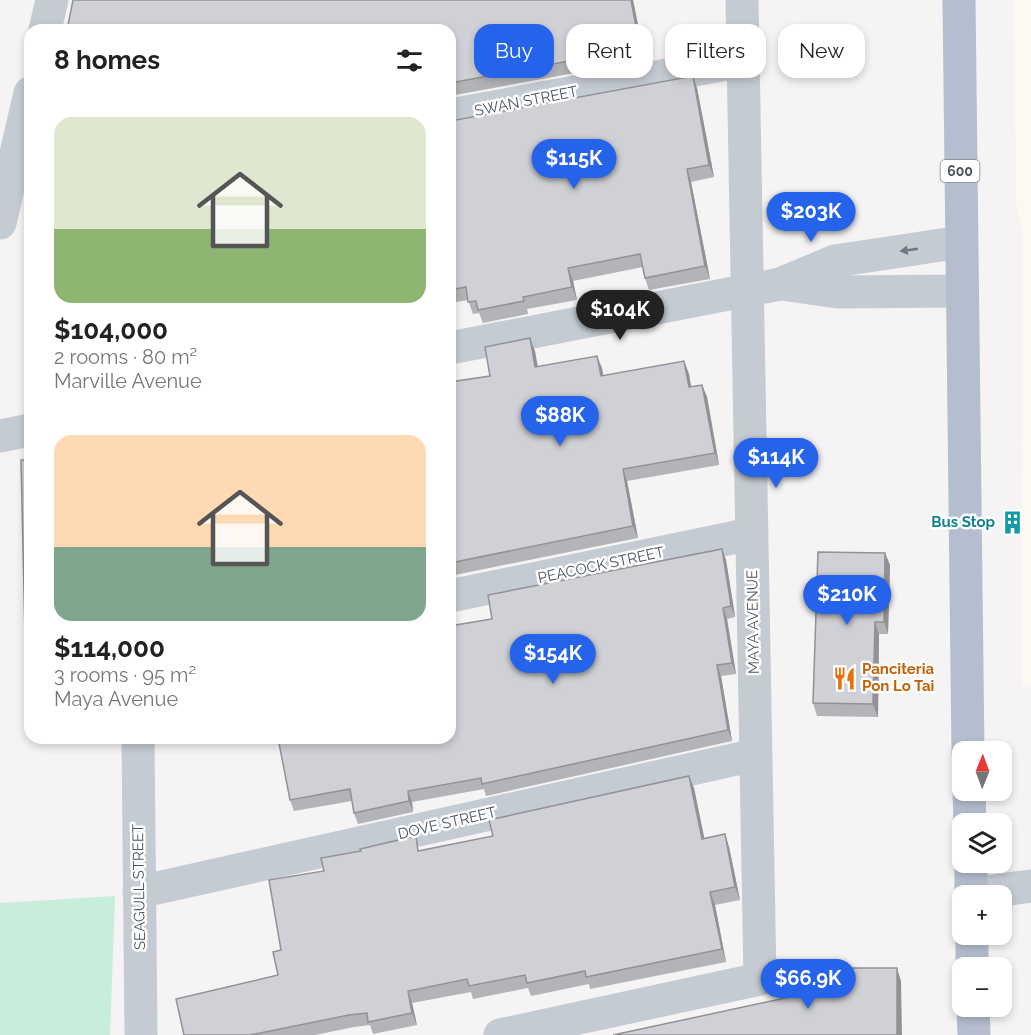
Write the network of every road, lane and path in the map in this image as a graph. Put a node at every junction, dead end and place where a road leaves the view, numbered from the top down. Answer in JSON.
{"nodes":[{"id":1,"x":52,"y":0,"type":"edge"},
{"id":2,"x":742,"y":0,"type":"edge"},
{"id":3,"x":959,"y":0,"type":"edge"},
{"id":4,"x":46,"y":24,"type":"edge"},
{"id":5,"x":742,"y":24,"type":"edge"},
{"id":6,"x":665,"y":75,"type":"edge"},
{"id":7,"x":743,"y":78,"type":"edge"},
{"id":8,"x":456,"y":114,"type":"edge"},
{"id":9,"x":24,"y":130,"type":"edge"},
{"id":10,"x":12,"y":205,"type":"edge"},
{"id":11,"x":961,"y":243,"type":"junction"},
{"id":12,"x":780,"y":284,"type":"junction"},
{"id":13,"x":747,"y":290,"type":"junction"},
{"id":14,"x":960,"y":291,"type":"junction"},
{"id":15,"x":456,"y":347,"type":"edge"},
{"id":16,"x":24,"y":431,"type":"edge"},
{"id":17,"x":0,"y":436,"type":"edge"},
{"id":18,"x":751,"y":534,"type":"junction"},
{"id":19,"x":456,"y":595,"type":"edge"},
{"id":20,"x":969,"y":741,"type":"edge"},
{"id":21,"x":138,"y":744,"type":"edge"},
{"id":22,"x":755,"y":755,"type":"junction"},
{"id":23,"x":971,"y":884,"type":"edge"},
{"id":24,"x":1031,"y":886,"type":"edge"},
{"id":25,"x":139,"y":892,"type":"junction"},
{"id":26,"x":973,"y":1017,"type":"edge"},
{"id":27,"x":141,"y":1035,"type":"edge"},
{"id":28,"x":500,"y":1035,"type":"edge"},
{"id":29,"x":974,"y":1035,"type":"edge"}],
"edges":[{"from":1,"to":4,"type":"street"},
{"from":2,"to":5,"type":"street","name":"MAYA AVENUE"},
{"from":3,"to":11,"type":"main road","number":"600"},
{"from":6,"to":8,"type":"street","name":"SWAN STREET"},
{"from":7,"to":13,"type":"street","name":"MAYA AVENUE"},
{"from":9,"to":10,"type":"street"},
{"from":11,"to":12,"type":"street","one_way":true},
{"from":11,"to":14,"type":"main road","number":"600"},
{"from":12,"to":13,"type":"street"},
{"from":12,"to":14,"type":"street"},
{"from":13,"to":15,"type":"street"},
{"from":13,"to":18,"type":"street","name":"MAYA AVENUE"},
{"from":14,"to":20,"type":"main road","number":"600"},
{"from":16,"to":17,"type":"street"},
{"from":18,"to":19,"type":"street","name":"PEACOCK STREET"},
{"from":18,"to":22,"type":"street","name":"MAYA AVENUE"},
{"from":21,"to":25,"type":"street","name":"SEAGULL STREET"},
{"from":22,"to":25,"type":"street","name":"DOVE STREET"},
{"from":22,"to":28,"type":"street","name":"MAYA AVENUE"},
{"from":23,"to":24,"type":"street"},
{"from":25,"to":27,"type":"street","name":"SEAGULL STREET"},
{"from":26,"to":29,"type":"main road"}]}
